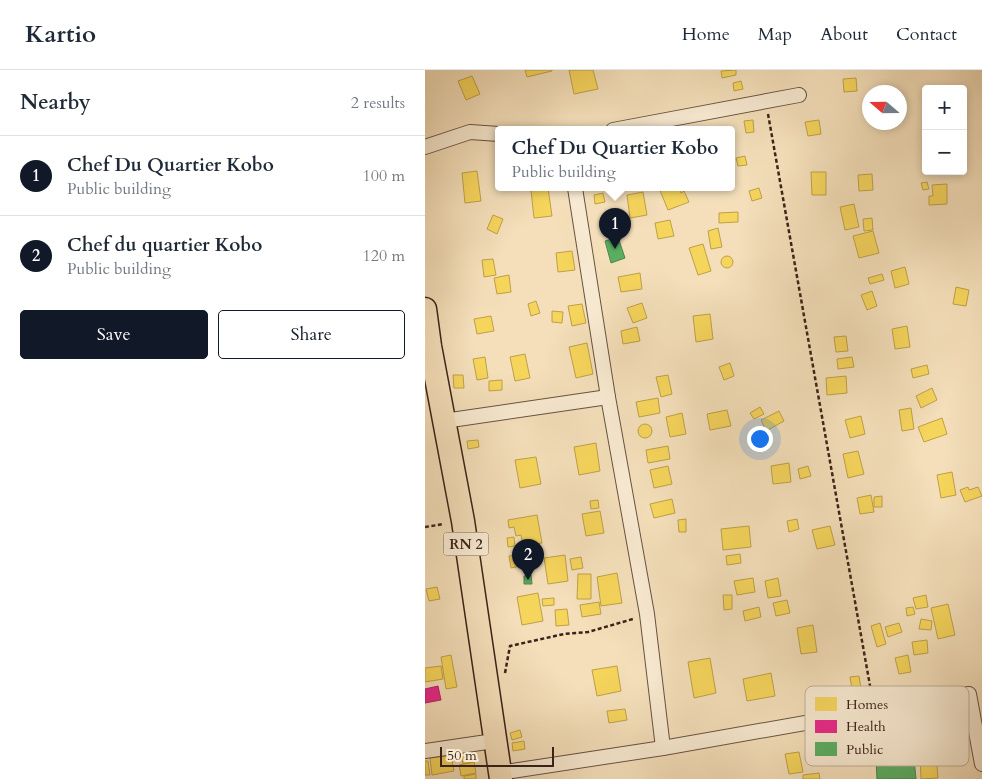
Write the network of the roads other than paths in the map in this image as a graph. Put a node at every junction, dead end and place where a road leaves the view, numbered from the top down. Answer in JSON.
{"nodes":[{"id":1,"x":799,"y":95,"type":"dead end"},
{"id":2,"x":633,"y":126,"type":"edge"},
{"id":3,"x":495,"y":134,"type":"edge"},
{"id":4,"x":425,"y":147,"type":"edge"},
{"id":5,"x":575,"y":191,"type":"edge"},
{"id":6,"x":425,"y":309,"type":"edge"},
{"id":7,"x":608,"y":398,"type":"junction"},
{"id":8,"x":444,"y":421,"type":"junction"},
{"id":9,"x":976,"y":691,"type":"edge"},
{"id":10,"x":805,"y":723,"type":"edge"},
{"id":11,"x":494,"y":741,"type":"junction"},
{"id":12,"x":663,"y":748,"type":"junction"},
{"id":13,"x":425,"y":751,"type":"edge"},
{"id":14,"x":982,"y":764,"type":"edge"},
{"id":15,"x":500,"y":776,"type":"edge"}],
"edges":[{"from":1,"to":2,"type":"street"},
{"from":3,"to":4,"type":"street"},
{"from":5,"to":7,"type":"street"},
{"from":6,"to":8,"type":"main road","number":"RN 2"},
{"from":7,"to":8,"type":"street"},
{"from":7,"to":12,"type":"street"},
{"from":8,"to":11,"type":"main road","number":"RN 2"},
{"from":9,"to":14,"type":"street"},
{"from":10,"to":12,"type":"street"},
{"from":11,"to":13,"type":"street"},
{"from":11,"to":15,"type":"main road","number":"RN 2"},
{"from":12,"to":15,"type":"street"}]}
